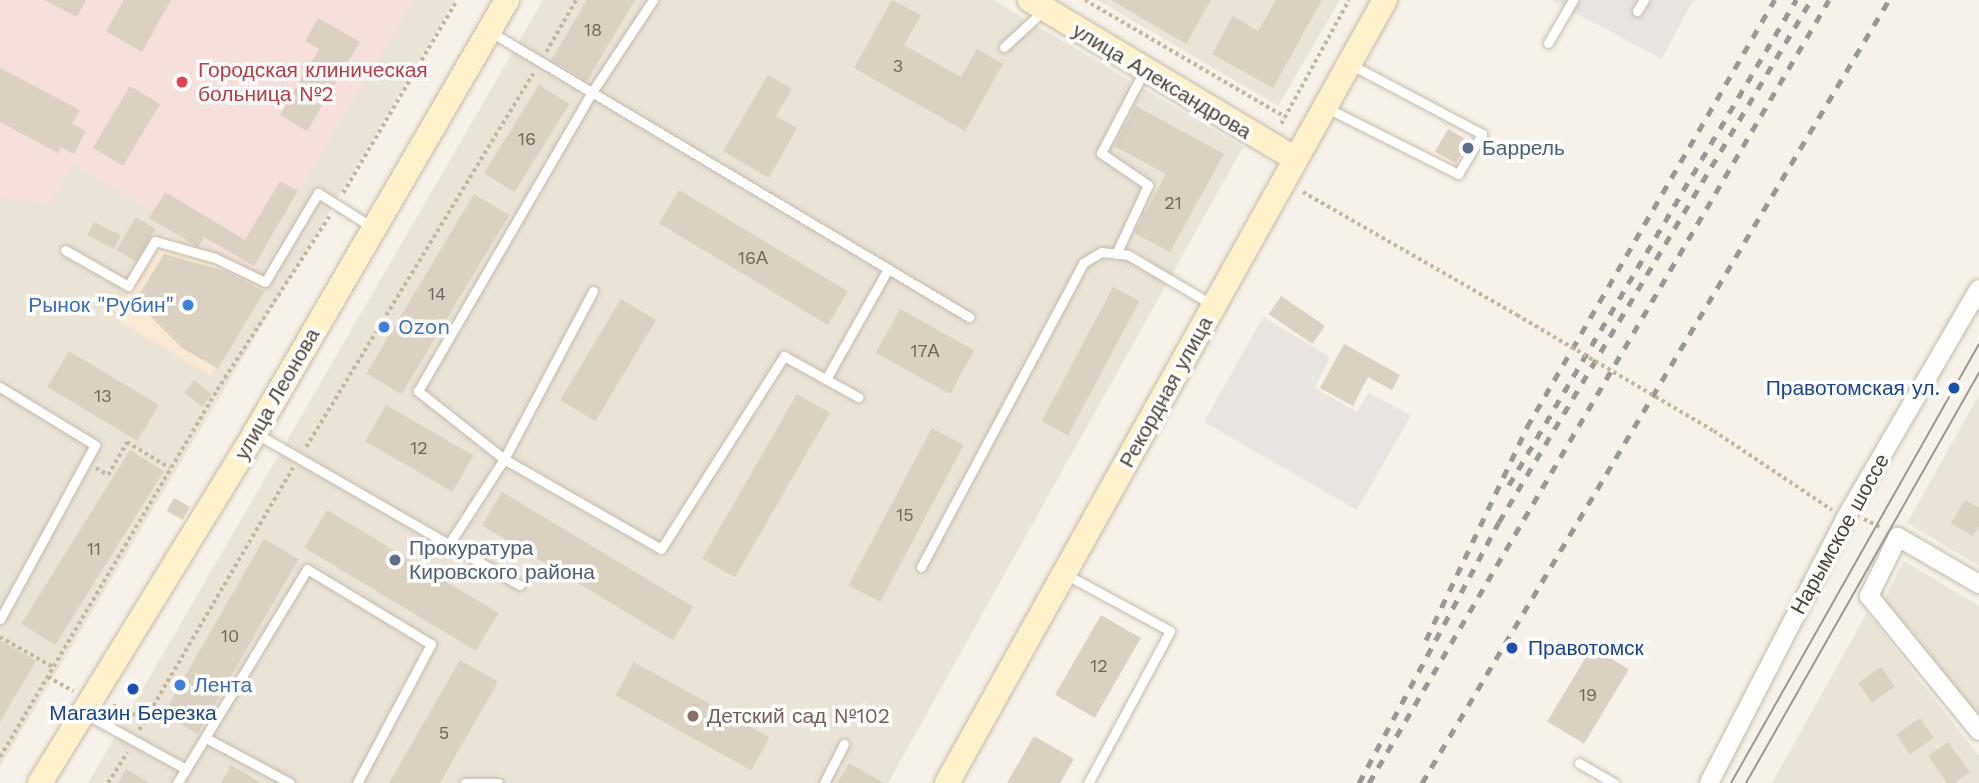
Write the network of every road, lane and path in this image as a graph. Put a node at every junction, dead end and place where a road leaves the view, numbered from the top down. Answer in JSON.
{"nodes":[{"id":1,"x":457,"y":0,"type":"edge"},
{"id":2,"x":507,"y":0,"type":"edge"},
{"id":3,"x":576,"y":0,"type":"edge"},
{"id":4,"x":653,"y":0,"type":"edge"},
{"id":5,"x":1085,"y":0,"type":"edge"},
{"id":6,"x":1349,"y":0,"type":"edge"},
{"id":7,"x":1385,"y":0,"type":"edge"},
{"id":8,"x":1573,"y":0,"type":"edge"},
{"id":9,"x":1644,"y":0,"type":"edge"},
{"id":10,"x":1035,"y":3,"type":"edge"},
{"id":11,"x":1637,"y":11,"type":"dead end"},
{"id":12,"x":488,"y":30,"type":"junction"},
{"id":13,"x":1548,"y":43,"type":"dead end"},
{"id":14,"x":1004,"y":47,"type":"dead end"},
{"id":15,"x":541,"y":62,"type":"junction"},
{"id":16,"x":1349,"y":63,"type":"junction"},
{"id":17,"x":1144,"y":71,"type":"junction"},
{"id":18,"x":592,"y":92,"type":"junction"},
{"id":19,"x":1325,"y":107,"type":"junction"},
{"id":20,"x":1285,"y":117,"type":"junction"},
{"id":21,"x":1270,"y":144,"type":"junction"},
{"id":22,"x":1290,"y":170,"type":"junction"},
{"id":23,"x":336,"y":205,"type":"junction"},
{"id":24,"x":373,"y":228,"type":"junction"},
{"id":25,"x":65,"y":250,"type":"dead end"},
{"id":26,"x":1116,"y":254,"type":"junction"},
{"id":27,"x":888,"y":269,"type":"junction"},
{"id":28,"x":1979,"y":289,"type":"edge"},
{"id":29,"x":593,"y":291,"type":"dead end"},
{"id":30,"x":1214,"y":305,"type":"junction"},
{"id":31,"x":969,"y":317,"type":"dead end"},
{"id":32,"x":826,"y":379,"type":"junction"},
{"id":33,"x":0,"y":387,"type":"edge"},
{"id":34,"x":858,"y":397,"type":"dead end"},
{"id":35,"x":255,"y":433,"type":"junction"},
{"id":36,"x":299,"y":458,"type":"junction"},
{"id":37,"x":504,"y":459,"type":"junction"},
{"id":38,"x":85,"y":461,"type":"junction"},
{"id":39,"x":171,"y":468,"type":"junction"},
{"id":40,"x":1845,"y":519,"type":"junction"},
{"id":41,"x":1898,"y":537,"type":"junction"},
{"id":42,"x":449,"y":544,"type":"junction"},
{"id":43,"x":921,"y":567,"type":"dead end"},
{"id":44,"x":1063,"y":572,"type":"junction"},
{"id":45,"x":1979,"y":584,"type":"edge"},
{"id":46,"x":520,"y":585,"type":"dead end"},
{"id":47,"x":0,"y":619,"type":"edge"},
{"id":48,"x":0,"y":637,"type":"edge"},
{"id":49,"x":54,"y":667,"type":"junction"},
{"id":50,"x":120,"y":708,"type":"dead end"},
{"id":51,"x":83,"y":712,"type":"junction"},
{"id":52,"x":144,"y":719,"type":"junction"},
{"id":53,"x":1979,"y":731,"type":"edge"},
{"id":54,"x":206,"y":738,"type":"junction"},
{"id":55,"x":134,"y":740,"type":"junction"},
{"id":56,"x":844,"y":744,"type":"dead end"},
{"id":57,"x":0,"y":757,"type":"edge"},
{"id":58,"x":1579,"y":763,"type":"dead end"},
{"id":59,"x":186,"y":769,"type":"junction"},
{"id":60,"x":40,"y":783,"type":"edge"},
{"id":61,"x":108,"y":783,"type":"edge"},
{"id":62,"x":177,"y":783,"type":"edge"},
{"id":63,"x":290,"y":783,"type":"edge"},
{"id":64,"x":357,"y":783,"type":"edge"},
{"id":65,"x":465,"y":783,"type":"edge"},
{"id":66,"x":498,"y":783,"type":"edge"},
{"id":67,"x":824,"y":783,"type":"edge"},
{"id":68,"x":947,"y":783,"type":"edge"},
{"id":69,"x":1088,"y":783,"type":"edge"},
{"id":70,"x":1614,"y":783,"type":"edge"},
{"id":71,"x":1709,"y":783,"type":"edge"}],
"edges":[{"from":1,"to":23,"type":"path"},
{"from":2,"to":12,"type":"street","name":"улица Леонова"},
{"from":3,"to":15,"type":"path"},
{"from":4,"to":18,"type":"lane"},
{"from":5,"to":20,"type":"path"},
{"from":6,"to":20,"type":"path"},
{"from":7,"to":16,"type":"street","name":"Рекордная улица"},
{"from":8,"to":13,"type":"lane"},
{"from":9,"to":11,"type":"lane"},
{"from":10,"to":14,"type":"lane"},
{"from":10,"to":17,"type":"street","name":"улица Александрова"},
{"from":12,"to":15,"type":"lane"},
{"from":12,"to":24,"type":"street","name":"улица Леонова"},
{"from":15,"to":18,"type":"lane"},
{"from":15,"to":36,"type":"path"},
{"from":16,"to":19,"type":"street","name":"Рекордная улица"},
{"from":16,"to":19,"type":"lane"},
{"from":17,"to":21,"type":"street","name":"улица Александрова"},
{"from":17,"to":26,"type":"lane"},
{"from":18,"to":27,"type":"lane"},
{"from":18,"to":37,"type":"lane"},
{"from":19,"to":22,"type":"street","name":"Рекордная улица"},
{"from":20,"to":21,"type":"path"},
{"from":21,"to":22,"type":"street","name":"улица Александрова"},
{"from":22,"to":30,"type":"street","name":"Рекордная улица"},
{"from":22,"to":40,"type":"path","bridge":true},
{"from":23,"to":24,"type":"lane"},
{"from":23,"to":25,"type":"lane"},
{"from":23,"to":39,"type":"path"},
{"from":24,"to":35,"type":"street","name":"улица Леонова"},
{"from":26,"to":30,"type":"lane"},
{"from":26,"to":43,"type":"lane"},
{"from":27,"to":31,"type":"lane"},
{"from":27,"to":32,"type":"lane"},
{"from":28,"to":40,"type":"street","name":"Нарымское шоссе"},
{"from":29,"to":37,"type":"lane"},
{"from":30,"to":44,"type":"street","name":"Рекордная улица"},
{"from":32,"to":34,"type":"lane"},
{"from":32,"to":37,"type":"lane"},
{"from":33,"to":38,"type":"lane"},
{"from":35,"to":36,"type":"lane"},
{"from":35,"to":51,"type":"street","name":"улица Леонова"},
{"from":36,"to":42,"type":"lane"},
{"from":36,"to":52,"type":"path"},
{"from":37,"to":42,"type":"lane"},
{"from":38,"to":39,"type":"path"},
{"from":38,"to":47,"type":"lane"},
{"from":39,"to":49,"type":"path"},
{"from":40,"to":41,"type":"path"},
{"from":40,"to":71,"type":"street","name":"Нарымское шоссе"},
{"from":41,"to":45,"type":"street"},
{"from":41,"to":53,"type":"street"},
{"from":42,"to":46,"type":"lane"},
{"from":44,"to":68,"type":"street","name":"Рекордная улица"},
{"from":44,"to":69,"type":"lane"},
{"from":48,"to":49,"type":"path"},
{"from":49,"to":57,"type":"path"},
{"from":50,"to":52,"type":"path"},
{"from":51,"to":55,"type":"lane"},
{"from":51,"to":60,"type":"street","name":"улица Леонова"},
{"from":52,"to":55,"type":"path"},
{"from":54,"to":59,"type":"lane"},
{"from":54,"to":63,"type":"lane"},
{"from":54,"to":64,"type":"lane"},
{"from":55,"to":59,"type":"lane"},
{"from":55,"to":61,"type":"path"},
{"from":56,"to":67,"type":"lane"},
{"from":58,"to":70,"type":"lane"},
{"from":59,"to":62,"type":"lane"},
{"from":65,"to":66,"type":"lane"}]}
